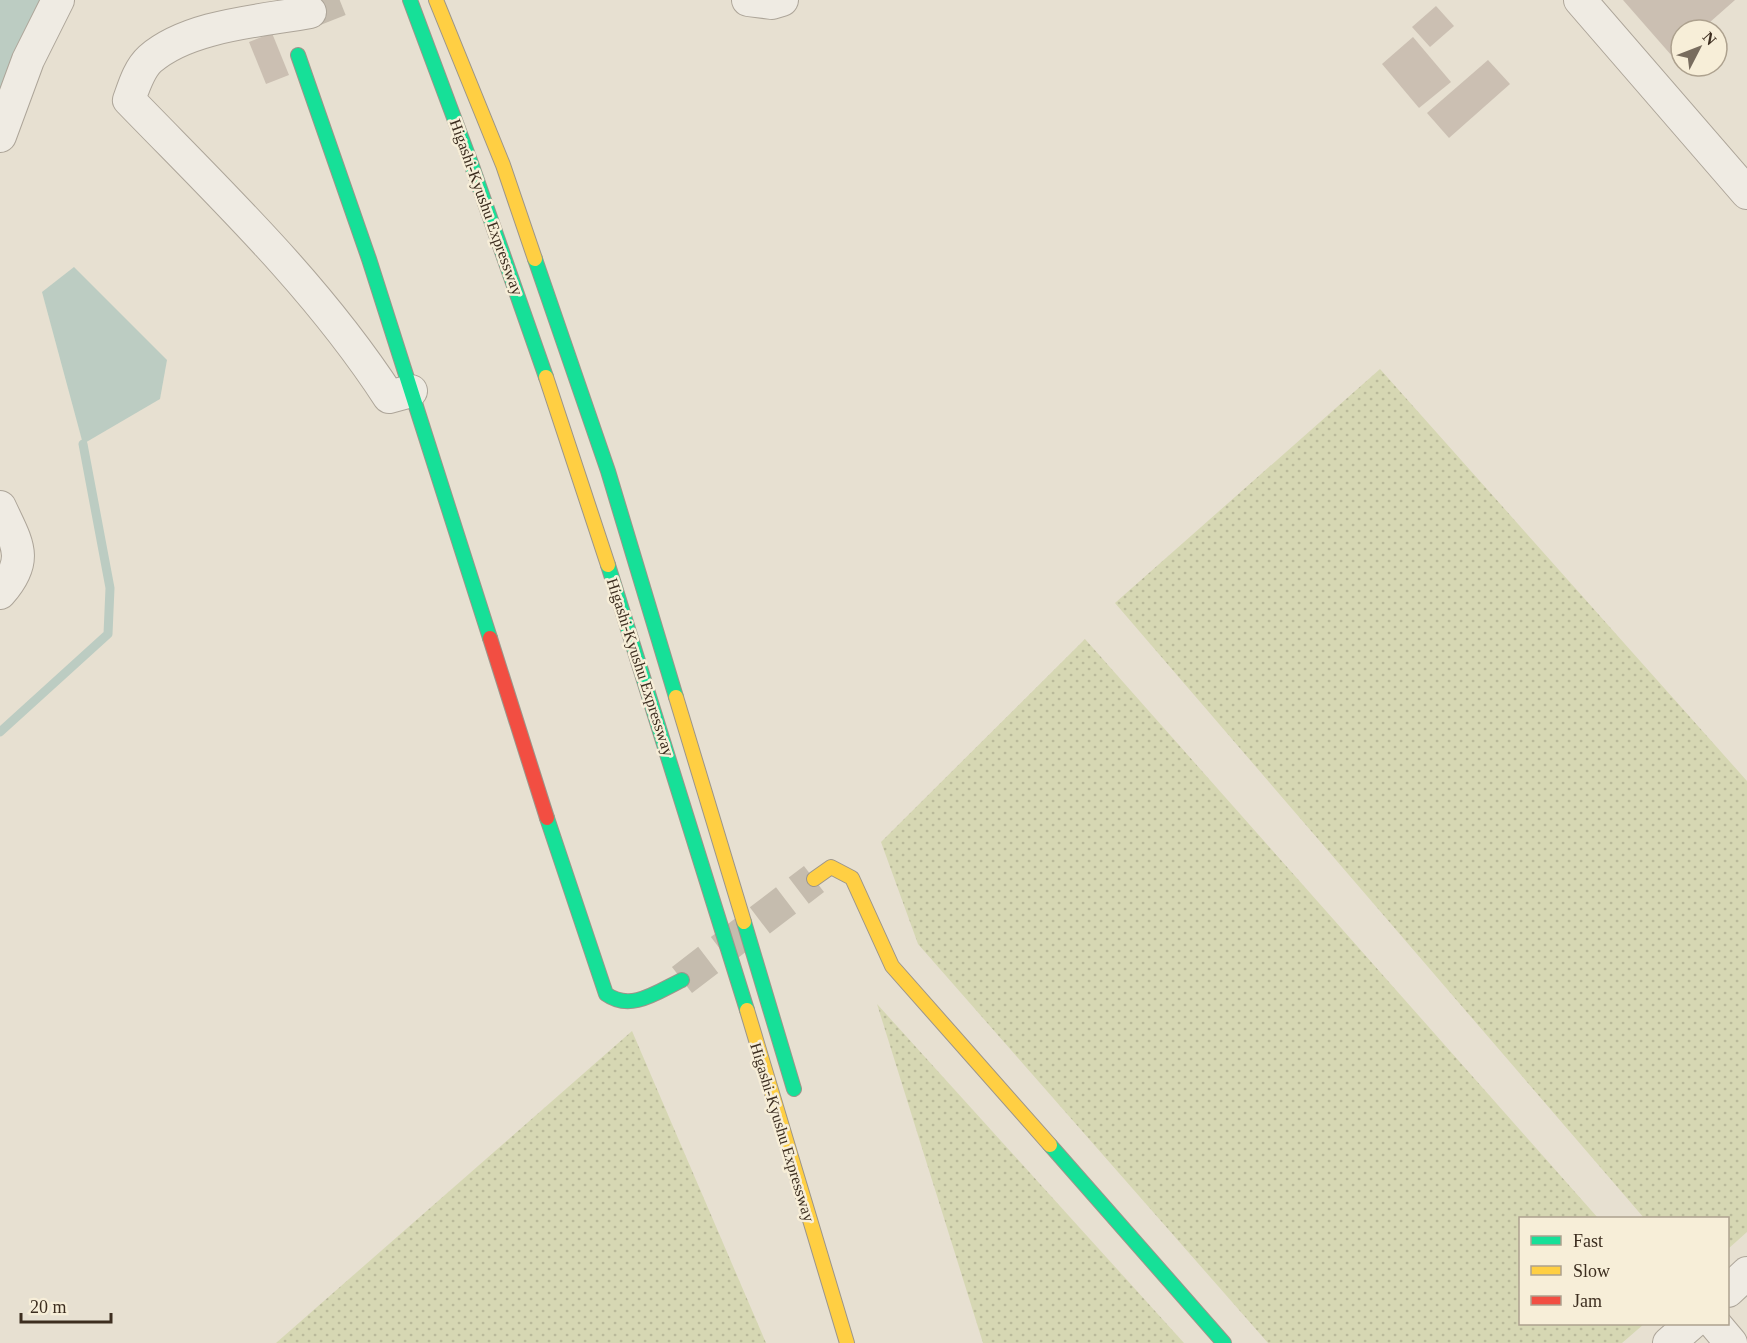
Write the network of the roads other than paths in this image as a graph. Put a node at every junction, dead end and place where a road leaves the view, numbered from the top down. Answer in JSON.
{"nodes":[{"id":1,"x":58,"y":0,"type":"edge"},
{"id":2,"x":410,"y":0,"type":"edge"},
{"id":3,"x":436,"y":0,"type":"edge"},
{"id":4,"x":748,"y":0,"type":"edge"},
{"id":5,"x":782,"y":0,"type":"edge"},
{"id":6,"x":1580,"y":0,"type":"edge"},
{"id":7,"x":310,"y":12,"type":"tunnel mouth"},
{"id":8,"x":297,"y":55,"type":"dead end"},
{"id":9,"x":0,"y":136,"type":"edge"},
{"id":10,"x":1747,"y":193,"type":"edge"},
{"id":11,"x":411,"y":391,"type":"junction"},
{"id":12,"x":0,"y":507,"type":"edge"},
{"id":13,"x":0,"y":594,"type":"edge"},
{"id":14,"x":814,"y":879,"type":"tunnel mouth"},
{"id":15,"x":682,"y":980,"type":"tunnel mouth"},
{"id":16,"x":799,"y":1103,"type":"dead end"},
{"id":17,"x":1747,"y":1273,"type":"edge"},
{"id":18,"x":1729,"y":1290,"type":"edge"},
{"id":19,"x":1689,"y":1325,"type":"edge"},
{"id":20,"x":1717,"y":1325,"type":"edge"},
{"id":21,"x":847,"y":1343,"type":"edge"},
{"id":22,"x":1224,"y":1343,"type":"edge"},
{"id":23,"x":1669,"y":1343,"type":"edge"},
{"id":24,"x":1731,"y":1343,"type":"edge"}],
"edges":[{"from":1,"to":9,"type":"street"},
{"from":2,"to":21,"type":"main road","name":"Higashi-Kyushu Expressway"},
{"from":3,"to":16,"type":"main road","name":"Higashi-Kyushu Expressway"},
{"from":4,"to":5,"type":"street"},
{"from":6,"to":10,"type":"street"},
{"from":7,"to":11,"type":"street"},
{"from":8,"to":11,"type":"main road"},
{"from":11,"to":15,"type":"main road"},
{"from":12,"to":13,"type":"street"},
{"from":14,"to":22,"type":"main road"},
{"from":17,"to":18,"type":"street"},
{"from":19,"to":23,"type":"street"},
{"from":20,"to":24,"type":"street"}]}
